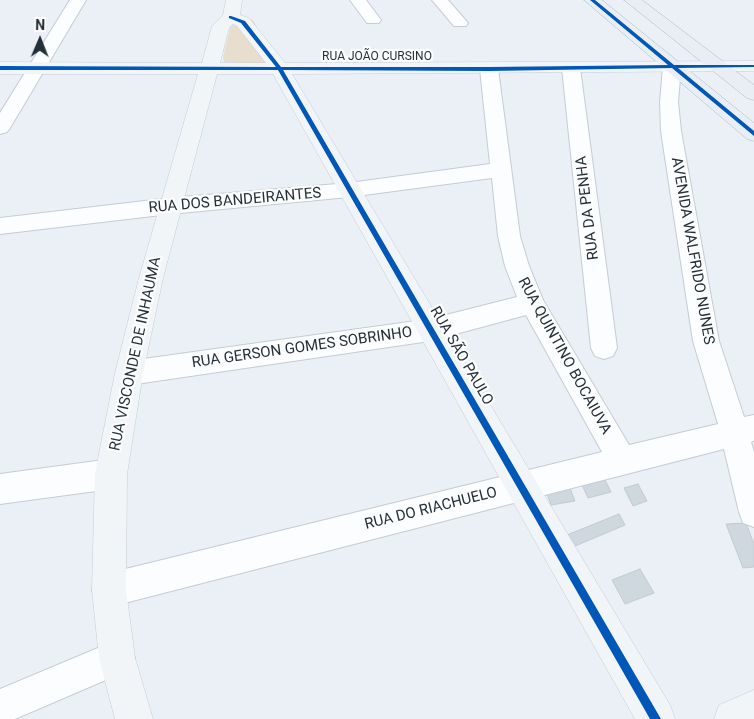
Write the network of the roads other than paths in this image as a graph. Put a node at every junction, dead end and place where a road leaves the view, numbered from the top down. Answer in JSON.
{"nodes":[{"id":1,"x":78,"y":0,"type":"edge"},
{"id":2,"x":358,"y":0,"type":"edge"},
{"id":3,"x":440,"y":0,"type":"edge"},
{"id":4,"x":592,"y":0,"type":"edge"},
{"id":5,"x":632,"y":0,"type":"edge"},
{"id":6,"x":232,"y":8,"type":"edge"},
{"id":7,"x":373,"y":20,"type":"dead end"},
{"id":8,"x":460,"y":23,"type":"dead end"},
{"id":9,"x":754,"y":66,"type":"edge"},
{"id":10,"x":672,"y":67,"type":"junction"},
{"id":11,"x":718,"y":67,"type":"junction"},
{"id":12,"x":0,"y":68,"type":"edge"},
{"id":13,"x":36,"y":68,"type":"junction"},
{"id":14,"x":209,"y":68,"type":"junction"},
{"id":15,"x":279,"y":68,"type":"junction"},
{"id":16,"x":572,"y":68,"type":"junction"},
{"id":17,"x":489,"y":69,"type":"junction"},
{"id":18,"x":754,"y":94,"type":"edge"},
{"id":19,"x":0,"y":128,"type":"edge"},
{"id":20,"x":754,"y":134,"type":"edge"},
{"id":21,"x":500,"y":170,"type":"junction"},
{"id":22,"x":349,"y":190,"type":"junction"},
{"id":23,"x":170,"y":206,"type":"junction"},
{"id":24,"x":0,"y":226,"type":"edge"},
{"id":25,"x":532,"y":302,"type":"junction"},
{"id":26,"x":430,"y":330,"type":"junction"},
{"id":27,"x":604,"y":348,"type":"dead end"},
{"id":28,"x":129,"y":373,"type":"junction"},
{"id":29,"x":744,"y":430,"type":"edge"},
{"id":30,"x":623,"y":462,"type":"junction"},
{"id":31,"x":111,"y":474,"type":"junction"},
{"id":32,"x":520,"y":486,"type":"junction"},
{"id":33,"x":0,"y":489,"type":"edge"},
{"id":34,"x":754,"y":512,"type":"edge"},
{"id":35,"x":109,"y":590,"type":"junction"},
{"id":36,"x":117,"y":658,"type":"junction"},
{"id":37,"x":0,"y":707,"type":"edge"},
{"id":38,"x":754,"y":708,"type":"edge"},
{"id":39,"x":134,"y":719,"type":"edge"},
{"id":40,"x":656,"y":719,"type":"edge"},
{"id":41,"x":733,"y":719,"type":"edge"}],
"edges":[{"from":1,"to":13,"type":"street"},
{"from":2,"to":7,"type":"street"},
{"from":3,"to":8,"type":"street"},
{"from":4,"to":10,"type":"main road"},
{"from":5,"to":11,"type":"main road"},
{"from":6,"to":14,"type":"street","name":"RUA VISCONDE DE INHAUMA"},
{"from":6,"to":15,"type":"street","name":"RUA SÃO PAULO"},
{"from":9,"to":11,"type":"street","name":"RUA JOÃO CURSINO"},
{"from":10,"to":11,"type":"street","name":"RUA JOÃO CURSINO"},
{"from":10,"to":16,"type":"street","name":"RUA JOÃO CURSINO"},
{"from":10,"to":20,"type":"main road"},
{"from":10,"to":29,"type":"street","name":"AVENIDA WALFRIDO NUNES"},
{"from":11,"to":18,"type":"main road"},
{"from":12,"to":13,"type":"street","name":"RUA JOÃO CURSINO"},
{"from":13,"to":14,"type":"street","name":"RUA JOÃO CURSINO"},
{"from":13,"to":19,"type":"street"},
{"from":14,"to":15,"type":"street","name":"RUA JOÃO CURSINO"},
{"from":14,"to":23,"type":"street","name":"RUA VISCONDE DE INHAUMA"},
{"from":15,"to":17,"type":"street","name":"RUA JOÃO CURSINO"},
{"from":15,"to":22,"type":"street","name":"RUA SÃO PAULO"},
{"from":16,"to":17,"type":"street","name":"RUA JOÃO CURSINO"},
{"from":16,"to":27,"type":"street","name":"RUA DA PENHA"},
{"from":17,"to":21,"type":"street","name":"RUA QUINTINO BOCAIUVA"},
{"from":21,"to":22,"type":"street","name":"RUA DOS BANDEIRANTES"},
{"from":21,"to":25,"type":"street","name":"RUA QUINTINO BOCAIUVA"},
{"from":22,"to":23,"type":"street","name":"RUA DOS BANDEIRANTES"},
{"from":22,"to":26,"type":"street","name":"RUA SÃO PAULO"},
{"from":23,"to":24,"type":"street","name":"RUA DOS BANDEIRANTES"},
{"from":23,"to":28,"type":"street","name":"RUA VISCONDE DE INHAUMA"},
{"from":25,"to":26,"type":"street","name":"RUA GERSON GOMES SOBRINHO"},
{"from":25,"to":30,"type":"street","name":"RUA QUINTINO BOCAIUVA"},
{"from":26,"to":28,"type":"street","name":"RUA GERSON GOMES SOBRINHO"},
{"from":26,"to":32,"type":"street","name":"RUA SÃO PAULO"},
{"from":28,"to":31,"type":"street","name":"RUA VISCONDE DE INHAUMA"},
{"from":29,"to":30,"type":"street","name":"RUA DO RIACHUELO"},
{"from":29,"to":34,"type":"street","name":"AVENIDA WALFRIDO NUNES"},
{"from":30,"to":32,"type":"street","name":"RUA DO RIACHUELO"},
{"from":31,"to":33,"type":"street"},
{"from":31,"to":35,"type":"street","name":"RUA VISCONDE DE INHAUMA"},
{"from":32,"to":35,"type":"street","name":"RUA DO RIACHUELO"},
{"from":32,"to":40,"type":"street","name":"RUA SÃO PAULO"},
{"from":35,"to":36,"type":"street","name":"RUA VISCONDE DE INHAUMA"},
{"from":36,"to":37,"type":"street"},
{"from":36,"to":39,"type":"street","name":"RUA VISCONDE DE INHAUMA"},
{"from":38,"to":41,"type":"street"}]}
